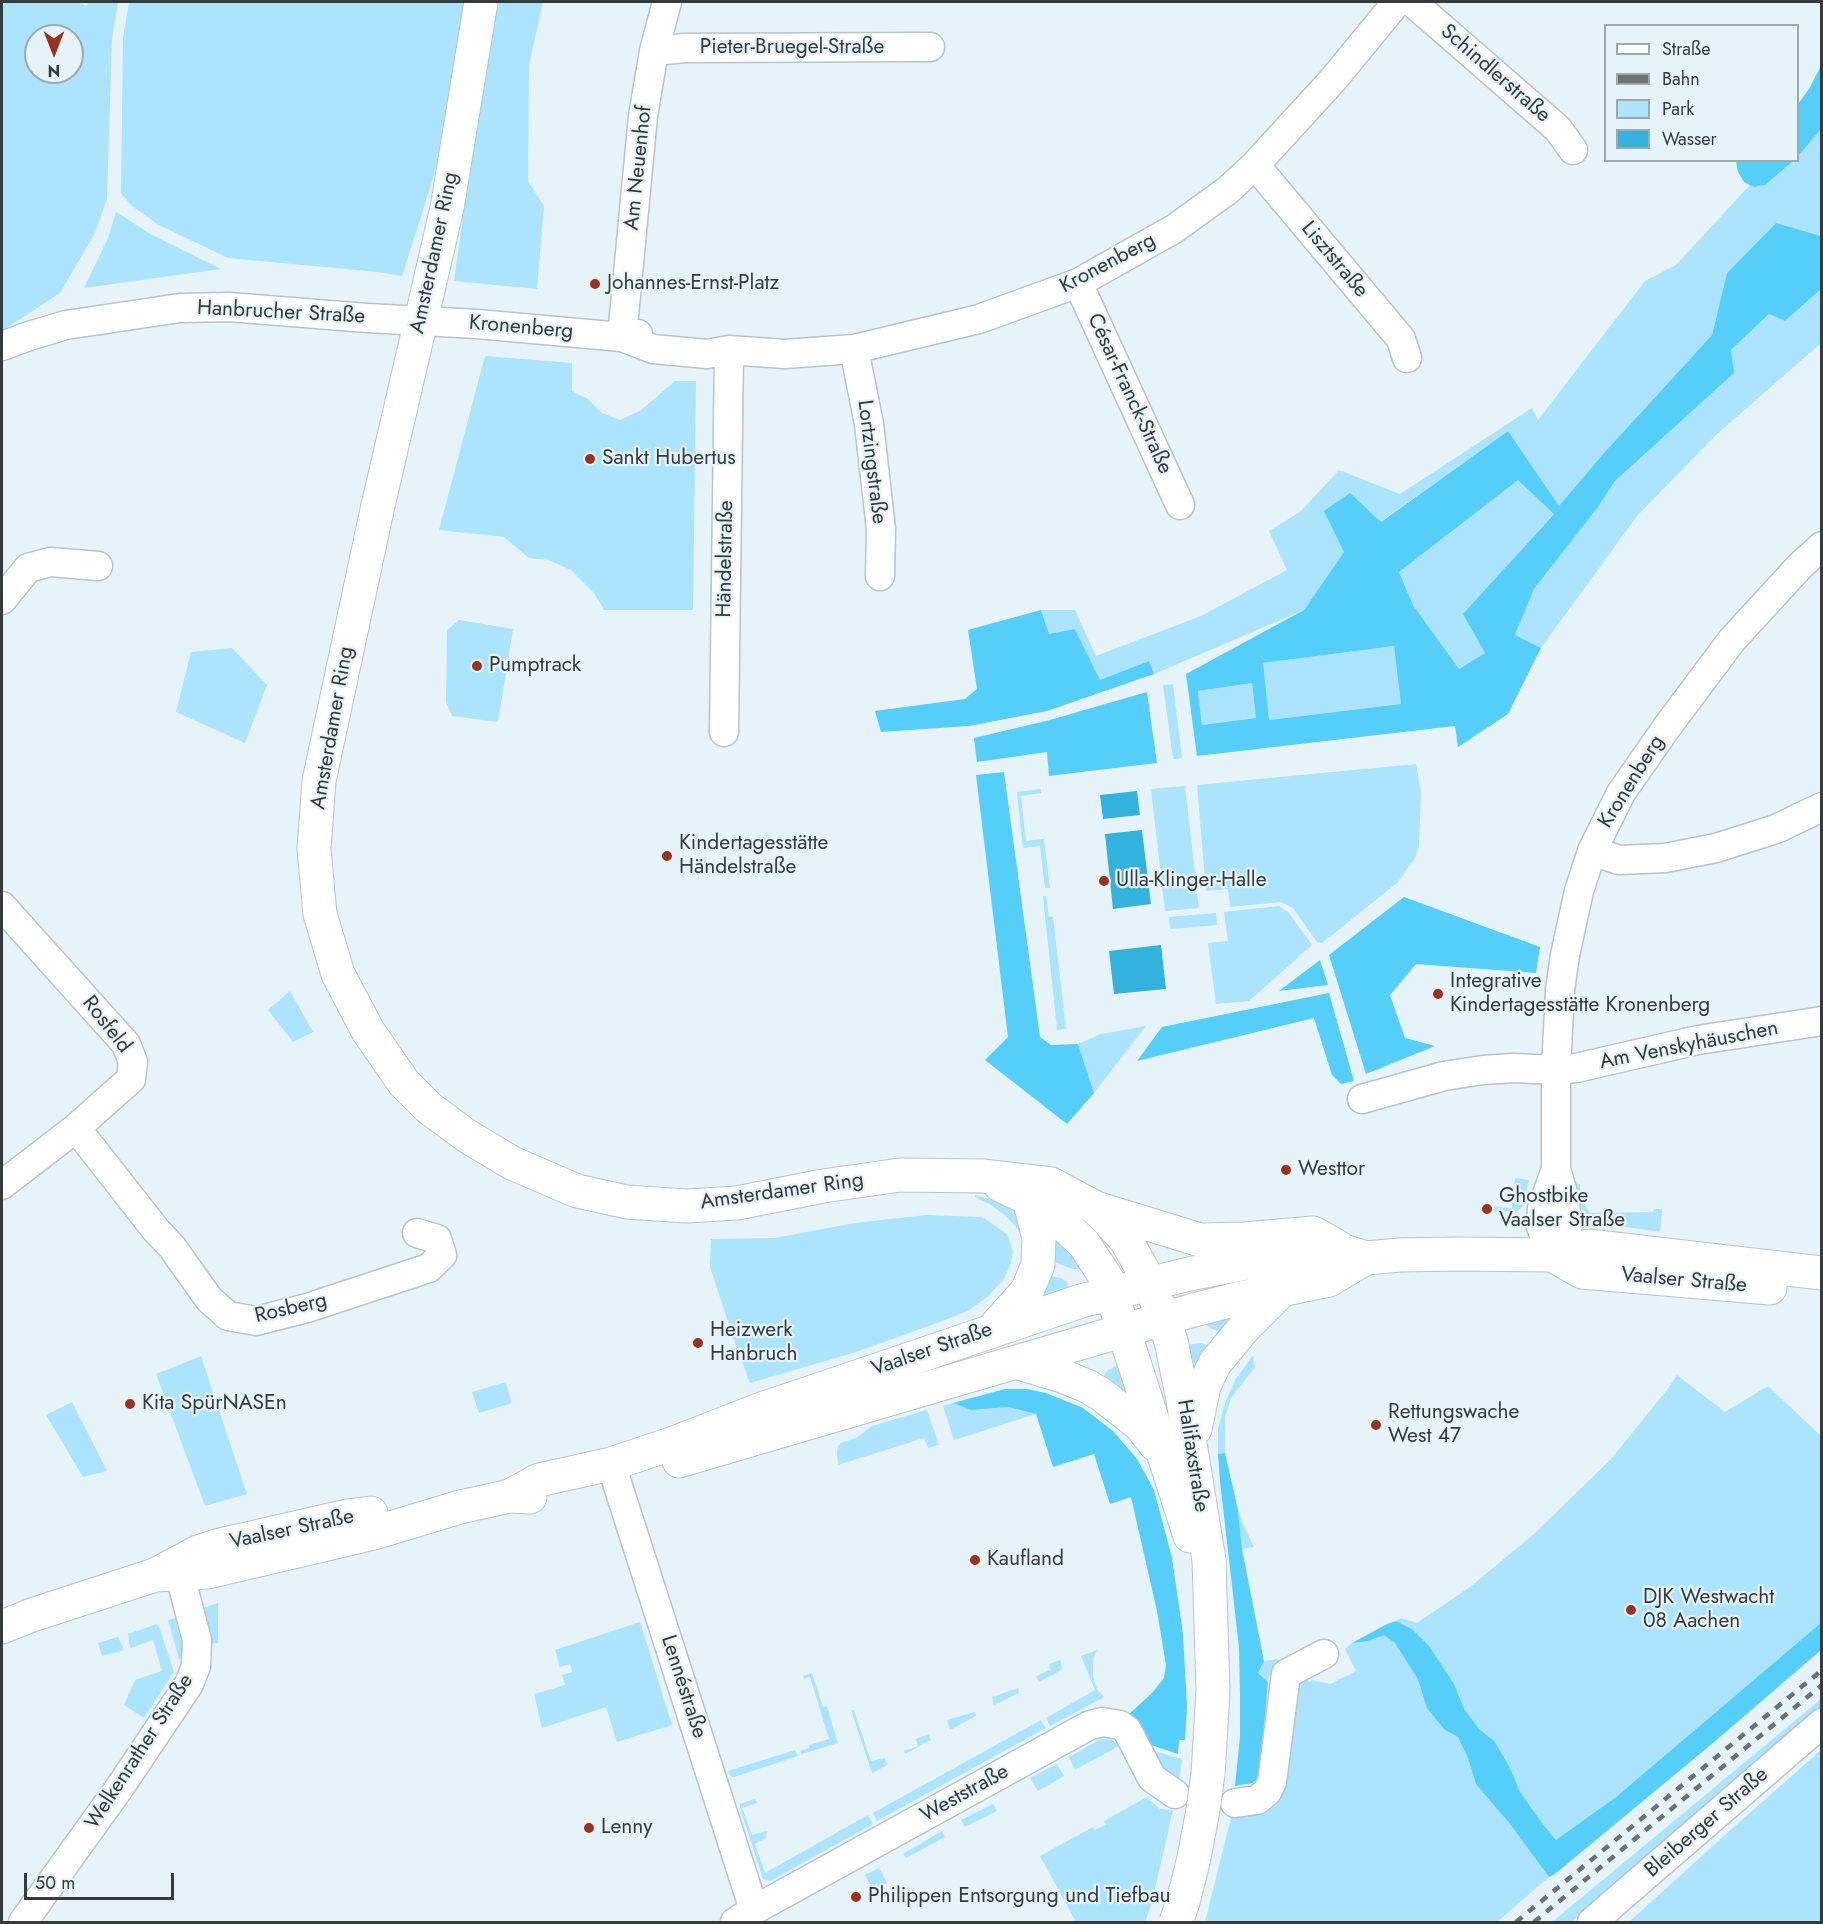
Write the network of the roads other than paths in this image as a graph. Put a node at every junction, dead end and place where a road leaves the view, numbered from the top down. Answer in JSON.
{"nodes":[{"id":1,"x":481,"y":2,"type":"edge"},
{"id":2,"x":667,"y":2,"type":"edge"},
{"id":3,"x":1397,"y":2,"type":"edge"},
{"id":4,"x":1412,"y":2,"type":"edge"},
{"id":5,"x":930,"y":47,"type":"dead end"},
{"id":6,"x":654,"y":51,"type":"junction"},
{"id":7,"x":1573,"y":150,"type":"dead end"},
{"id":8,"x":1255,"y":165,"type":"junction"},
{"id":9,"x":1078,"y":284,"type":"junction"},
{"id":10,"x":421,"y":321,"type":"junction"},
{"id":11,"x":622,"y":337,"type":"junction"},
{"id":12,"x":2,"y":346,"type":"edge"},
{"id":13,"x":854,"y":349,"type":"junction"},
{"id":14,"x":729,"y":350,"type":"junction"},
{"id":15,"x":1407,"y":358,"type":"dead end"},
{"id":16,"x":1180,"y":505,"type":"dead end"},
{"id":17,"x":1821,"y":546,"type":"edge"},
{"id":18,"x":98,"y":566,"type":"dead end"},
{"id":19,"x":880,"y":576,"type":"dead end"},
{"id":20,"x":2,"y":600,"type":"edge"},
{"id":21,"x":724,"y":732,"type":"dead end"},
{"id":22,"x":1821,"y":807,"type":"edge"},
{"id":23,"x":1592,"y":851,"type":"junction"},
{"id":24,"x":2,"y":906,"type":"edge"},
{"id":25,"x":1821,"y":1021,"type":"edge"},
{"id":26,"x":1556,"y":1070,"type":"junction"},
{"id":27,"x":1362,"y":1099,"type":"dead end"},
{"id":28,"x":76,"y":1128,"type":"junction"},
{"id":29,"x":983,"y":1176,"type":"junction"},
{"id":30,"x":2,"y":1185,"type":"edge"},
{"id":31,"x":1029,"y":1199,"type":"junction"},
{"id":32,"x":1094,"y":1207,"type":"junction"},
{"id":33,"x":417,"y":1233,"type":"dead end"},
{"id":34,"x":1356,"y":1255,"type":"junction"},
{"id":35,"x":1552,"y":1255,"type":"junction"},
{"id":36,"x":1821,"y":1273,"type":"edge"},
{"id":37,"x":1284,"y":1288,"type":"junction"},
{"id":38,"x":1821,"y":1292,"type":"edge"},
{"id":39,"x":1157,"y":1300,"type":"junction"},
{"id":40,"x":1118,"y":1311,"type":"junction"},
{"id":41,"x":992,"y":1330,"type":"junction"},
{"id":42,"x":1016,"y":1362,"type":"junction"},
{"id":43,"x":1177,"y":1452,"type":"junction"},
{"id":44,"x":614,"y":1472,"type":"junction"},
{"id":45,"x":170,"y":1571,"type":"junction"},
{"id":46,"x":2,"y":1627,"type":"edge"},
{"id":47,"x":1324,"y":1654,"type":"dead end"},
{"id":48,"x":1821,"y":1723,"type":"edge"},
{"id":49,"x":1175,"y":1794,"type":"dead end"},
{"id":50,"x":1235,"y":1803,"type":"dead end"},
{"id":51,"x":745,"y":1916,"type":"edge"},
{"id":52,"x":23,"y":1923,"type":"edge"},
{"id":53,"x":1176,"y":1923,"type":"edge"},
{"id":54,"x":1592,"y":1923,"type":"edge"}],
"edges":[{"from":1,"to":10,"type":"main road","name":"Amsterdamer Ring"},
{"from":2,"to":6,"type":"street","name":"Am Neuenhof"},
{"from":3,"to":8,"type":"street","name":"Kronenberg"},
{"from":4,"to":7,"type":"street","name":"Schindlerstraße"},
{"from":5,"to":6,"type":"street","name":"Pieter-Bruegel-Straße"},
{"from":6,"to":11,"type":"street","name":"Am Neuenhof"},
{"from":8,"to":9,"type":"street","name":"Kronenberg"},
{"from":8,"to":15,"type":"street","name":"Lisztstraße"},
{"from":9,"to":13,"type":"street","name":"Kronenberg"},
{"from":9,"to":16,"type":"street","name":"César-Franck-Straße"},
{"from":10,"to":11,"type":"street","name":"Kronenberg"},
{"from":10,"to":12,"type":"street","name":"Hanbrucher Straße"},
{"from":10,"to":29,"type":"main road","name":"Amsterdamer Ring"},
{"from":11,"to":14,"type":"street","name":"Kronenberg"},
{"from":13,"to":14,"type":"street","name":"Kronenberg"},
{"from":13,"to":19,"type":"street","name":"Lortzingstraße"},
{"from":14,"to":21,"type":"street","name":"Händelstraße"},
{"from":17,"to":23,"type":"street","name":"Kronenberg"},
{"from":18,"to":20,"type":"street"},
{"from":22,"to":23,"type":"street"},
{"from":23,"to":26,"type":"street","name":"Kronenberg"},
{"from":24,"to":28,"type":"street","name":"Rosfeld"},
{"from":25,"to":26,"type":"street","name":"Am Venskyhäuschen"},
{"from":26,"to":27,"type":"street"},
{"from":26,"to":35,"type":"street","name":"Kronenberg"},
{"from":28,"to":30,"type":"street","name":"Rosfeld"},
{"from":28,"to":33,"type":"street","name":"Rosberg"},
{"from":29,"to":31,"type":"main road","name":"Amsterdamer Ring"},
{"from":29,"to":32,"type":"main road","name":"Amsterdamer Ring"},
{"from":31,"to":40,"type":"main road","name":"Amsterdamer Ring"},
{"from":31,"to":41,"type":"main road"},
{"from":32,"to":34,"type":"main road"},
{"from":32,"to":39,"type":"main road","name":"Amsterdamer Ring"},
{"from":34,"to":35,"type":"main road","name":"Vaalser Straße"},
{"from":34,"to":37,"type":"main road","name":"Vaalser Straße"},
{"from":34,"to":39,"type":"main road","name":"Vaalser Straße"},
{"from":35,"to":36,"type":"main road","name":"Vaalser Straße"},
{"from":35,"to":38,"type":"main road","name":"Vaalser Straße"},
{"from":37,"to":39,"type":"main road","name":"Vaalser Straße"},
{"from":37,"to":43,"type":"main road"},
{"from":39,"to":40,"type":"main road","name":"Vaalser Straße"},
{"from":39,"to":43,"type":"main road","name":"Halifaxstraße"},
{"from":40,"to":41,"type":"main road","name":"Vaalser Straße"},
{"from":40,"to":42,"type":"main road","name":"Vaalser Straße"},
{"from":40,"to":43,"type":"main road","name":"Halifaxstraße"},
{"from":41,"to":44,"type":"main road","name":"Vaalser Straße"},
{"from":42,"to":43,"type":"main road"},
{"from":42,"to":44,"type":"main road","name":"Vaalser Straße"},
{"from":43,"to":53,"type":"main road","name":"Halifaxstraße","bridge":true},
{"from":44,"to":45,"type":"main road","name":"Vaalser Straße"},
{"from":44,"to":51,"type":"street","name":"Lennéstraße"},
{"from":45,"to":46,"type":"main road","name":"Vaalser Straße"},
{"from":45,"to":52,"type":"street","name":"Welkenrather Straße"},
{"from":47,"to":50,"type":"street"},
{"from":48,"to":54,"type":"street","name":"Bleiberger Straße"},
{"from":49,"to":51,"type":"street","name":"Weststraße"}]}
